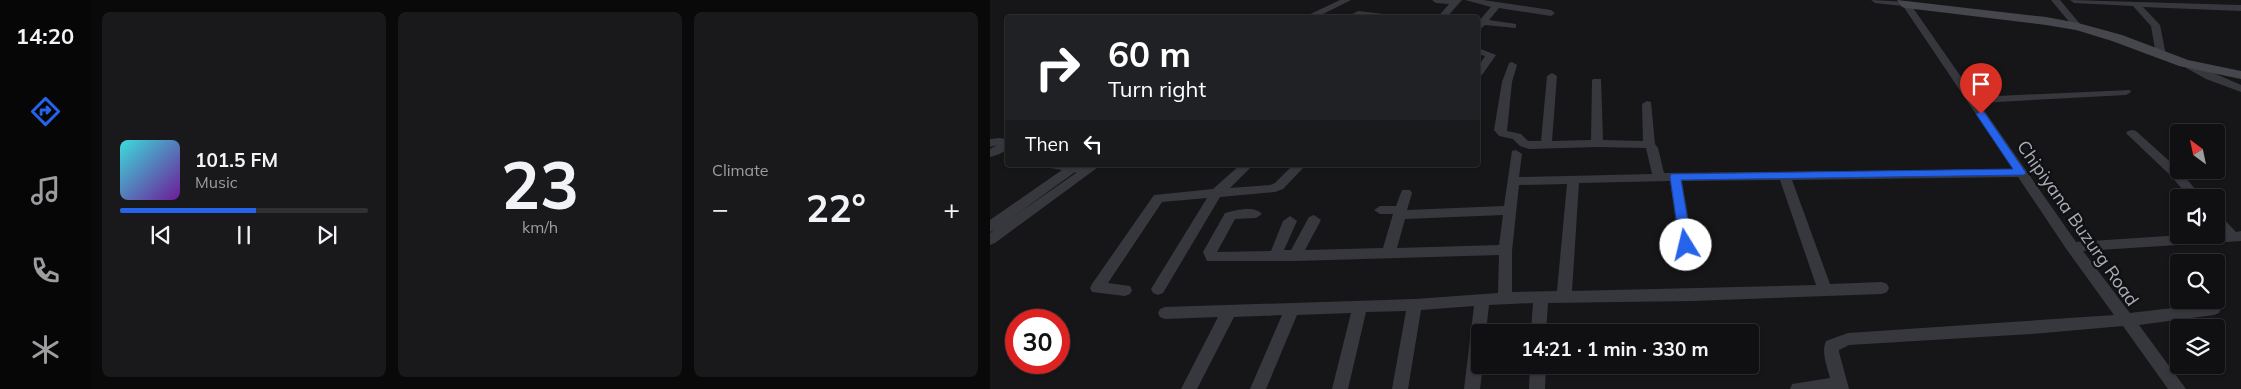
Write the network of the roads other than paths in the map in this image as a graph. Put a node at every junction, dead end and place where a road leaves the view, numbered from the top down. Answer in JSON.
{"nodes":[{"id":1,"x":1347,"y":0,"type":"edge"},
{"id":2,"x":1436,"y":0,"type":"edge"},
{"id":3,"x":1470,"y":0,"type":"edge"},
{"id":4,"x":1874,"y":0,"type":"edge"},
{"id":5,"x":2055,"y":0,"type":"edge"},
{"id":6,"x":2074,"y":0,"type":"edge"},
{"id":7,"x":2176,"y":0,"type":"edge"},
{"id":8,"x":2193,"y":0,"type":"edge"},
{"id":9,"x":1456,"y":1,"type":"edge"},
{"id":10,"x":1904,"y":2,"type":"edge"},
{"id":11,"x":2136,"y":4,"type":"junction"},
{"id":12,"x":1497,"y":5,"type":"junction"},
{"id":13,"x":2183,"y":7,"type":"junction"},
{"id":14,"x":2201,"y":7,"type":"junction"},
{"id":15,"x":1328,"y":8,"type":"junction"},
{"id":16,"x":2241,"y":8,"type":"edge"},
{"id":17,"x":1551,"y":13,"type":"dead end"},
{"id":18,"x":1313,"y":15,"type":"edge"},
{"id":19,"x":1320,"y":15,"type":"edge"},
{"id":20,"x":1444,"y":15,"type":"edge"},
{"id":21,"x":1480,"y":25,"type":"edge"},
{"id":22,"x":1513,"y":26,"type":"dead end"},
{"id":23,"x":2078,"y":27,"type":"junction"},
{"id":24,"x":1480,"y":52,"type":"edge"},
{"id":25,"x":2161,"y":55,"type":"junction"},
{"id":26,"x":2184,"y":64,"type":"junction"},
{"id":27,"x":1512,"y":66,"type":"dead end"},
{"id":28,"x":1480,"y":70,"type":"edge"},
{"id":29,"x":2241,"y":75,"type":"edge"},
{"id":30,"x":1552,"y":76,"type":"dead end"},
{"id":31,"x":1597,"y":81,"type":"dead end"},
{"id":32,"x":2241,"y":89,"type":"edge"},
{"id":33,"x":2126,"y":92,"type":"dead end"},
{"id":34,"x":1971,"y":100,"type":"junction"},
{"id":35,"x":1648,"y":104,"type":"dead end"},
{"id":36,"x":2132,"y":133,"type":"dead end"},
{"id":37,"x":1598,"y":143,"type":"junction"},
{"id":38,"x":1546,"y":144,"type":"junction"},
{"id":39,"x":1649,"y":144,"type":"junction"},
{"id":40,"x":1516,"y":154,"type":"dead end"},
{"id":41,"x":1083,"y":167,"type":"edge"},
{"id":42,"x":1246,"y":167,"type":"edge"},
{"id":43,"x":1298,"y":167,"type":"edge"},
{"id":44,"x":2020,"y":173,"type":"junction"},
{"id":45,"x":1784,"y":175,"type":"junction"},
{"id":46,"x":1659,"y":177,"type":"junction"},
{"id":47,"x":1675,"y":177,"type":"junction"},
{"id":48,"x":1573,"y":180,"type":"junction"},
{"id":49,"x":1512,"y":182,"type":"junction"},
{"id":50,"x":2189,"y":189,"type":"edge"},
{"id":51,"x":1406,"y":193,"type":"dead end"},
{"id":52,"x":1215,"y":195,"type":"junction"},
{"id":53,"x":1380,"y":210,"type":"dead end"},
{"id":54,"x":1509,"y":210,"type":"junction"},
{"id":55,"x":1400,"y":212,"type":"junction"},
{"id":56,"x":1256,"y":214,"type":"dead end"},
{"id":57,"x":1314,"y":220,"type":"dead end"},
{"id":58,"x":1290,"y":221,"type":"dead end"},
{"id":59,"x":2225,"y":226,"type":"edge"},
{"id":60,"x":990,"y":227,"type":"edge"},
{"id":61,"x":2237,"y":236,"type":"edge"},
{"id":62,"x":990,"y":240,"type":"edge"},
{"id":63,"x":1686,"y":245,"type":"dead end"},
{"id":64,"x":2072,"y":246,"type":"junction"},
{"id":65,"x":1505,"y":251,"type":"junction"},
{"id":66,"x":1389,"y":252,"type":"junction"},
{"id":67,"x":1275,"y":256,"type":"junction"},
{"id":68,"x":1296,"y":256,"type":"junction"},
{"id":69,"x":1158,"y":288,"type":"dead end"},
{"id":70,"x":1882,"y":288,"type":"dead end"},
{"id":71,"x":1125,"y":290,"type":"dead end"},
{"id":72,"x":1825,"y":291,"type":"junction"},
{"id":73,"x":1564,"y":297,"type":"junction"},
{"id":74,"x":1505,"y":298,"type":"junction"},
{"id":75,"x":1541,"y":298,"type":"junction"},
{"id":76,"x":1482,"y":302,"type":"junction"},
{"id":77,"x":1415,"y":304,"type":"junction"},
{"id":78,"x":1360,"y":306,"type":"junction"},
{"id":79,"x":1292,"y":309,"type":"junction"},
{"id":80,"x":2214,"y":309,"type":"dead end"},
{"id":81,"x":1229,"y":311,"type":"junction"},
{"id":82,"x":1165,"y":313,"type":"dead end"},
{"id":83,"x":2126,"y":321,"type":"junction"},
{"id":84,"x":1540,"y":324,"type":"edge"},
{"id":85,"x":1538,"y":374,"type":"edge"},
{"id":86,"x":1840,"y":387,"type":"edge"},
{"id":87,"x":1189,"y":389,"type":"edge"},
{"id":88,"x":1258,"y":389,"type":"edge"},
{"id":89,"x":1340,"y":389,"type":"edge"},
{"id":90,"x":1400,"y":389,"type":"edge"},
{"id":91,"x":1472,"y":389,"type":"edge"},
{"id":92,"x":1537,"y":389,"type":"edge"},
{"id":93,"x":1798,"y":389,"type":"edge"},
{"id":94,"x":2178,"y":389,"type":"edge"}],
"edges":[{"from":1,"to":15,"type":"street"},
{"from":2,"to":9,"type":"street"},
{"from":3,"to":12,"type":"street"},
{"from":4,"to":10,"type":"street"},
{"from":5,"to":23,"type":"street"},
{"from":6,"to":11,"type":"street"},
{"from":7,"to":13,"type":"street"},
{"from":8,"to":14,"type":"street"},
{"from":9,"to":20,"type":"street"},
{"from":10,"to":23,"type":"street"},
{"from":10,"to":34,"type":"street","name":"Chipiyana Buzurg Road"},
{"from":11,"to":13,"type":"street"},
{"from":11,"to":25,"type":"street"},
{"from":12,"to":17,"type":"street"},
{"from":12,"to":21,"type":"street"},
{"from":13,"to":14,"type":"street"},
{"from":14,"to":16,"type":"street"},
{"from":15,"to":18,"type":"street"},
{"from":15,"to":19,"type":"street"},
{"from":21,"to":22,"type":"street"},
{"from":23,"to":25,"type":"street"},
{"from":24,"to":28,"type":"street"},
{"from":25,"to":26,"type":"street"},
{"from":26,"to":29,"type":"street"},
{"from":26,"to":32,"type":"street"},
{"from":27,"to":38,"type":"street"},
{"from":30,"to":38,"type":"street"},
{"from":31,"to":37,"type":"street"},
{"from":33,"to":34,"type":"street"},
{"from":34,"to":44,"type":"street","name":"Chipiyana Buzurg Road"},
{"from":35,"to":39,"type":"street"},
{"from":36,"to":50,"type":"street"},
{"from":37,"to":38,"type":"street"},
{"from":37,"to":39,"type":"street"},
{"from":39,"to":46,"type":"street"},
{"from":40,"to":49,"type":"street"},
{"from":41,"to":60,"type":"street"},
{"from":41,"to":62,"type":"street"},
{"from":42,"to":52,"type":"street"},
{"from":43,"to":52,"type":"street"},
{"from":44,"to":45,"type":"street"},
{"from":44,"to":64,"type":"street","name":"Chipiyana Buzurg Road"},
{"from":45,"to":47,"type":"street"},
{"from":45,"to":72,"type":"street"},
{"from":46,"to":47,"type":"street"},
{"from":46,"to":48,"type":"street"},
{"from":47,"to":63,"type":"street"},
{"from":48,"to":49,"type":"street"},
{"from":48,"to":73,"type":"street"},
{"from":49,"to":54,"type":"street"},
{"from":51,"to":55,"type":"street"},
{"from":52,"to":69,"type":"street"},
{"from":52,"to":71,"type":"street"},
{"from":53,"to":55,"type":"street"},
{"from":54,"to":55,"type":"street"},
{"from":54,"to":65,"type":"street"},
{"from":55,"to":66,"type":"street"},
{"from":56,"to":67,"type":"street"},
{"from":57,"to":68,"type":"street"},
{"from":58,"to":67,"type":"street"},
{"from":59,"to":61,"type":"street"},
{"from":61,"to":64,"type":"street"},
{"from":64,"to":83,"type":"street","name":"Chipiyana Buzurg Road"},
{"from":65,"to":66,"type":"street"},
{"from":65,"to":74,"type":"street"},
{"from":66,"to":68,"type":"street"},
{"from":67,"to":68,"type":"street"},
{"from":70,"to":72,"type":"street"},
{"from":72,"to":73,"type":"street"},
{"from":73,"to":75,"type":"street"},
{"from":74,"to":75,"type":"street"},
{"from":74,"to":76,"type":"street"},
{"from":75,"to":84,"type":"street"},
{"from":76,"to":77,"type":"street"},
{"from":76,"to":91,"type":"street"},
{"from":77,"to":78,"type":"street"},
{"from":77,"to":90,"type":"street"},
{"from":78,"to":79,"type":"street"},
{"from":78,"to":89,"type":"street"},
{"from":79,"to":81,"type":"street"},
{"from":79,"to":88,"type":"street"},
{"from":80,"to":83,"type":"street"},
{"from":81,"to":82,"type":"street"},
{"from":81,"to":87,"type":"street"},
{"from":83,"to":86,"type":"street"},
{"from":83,"to":94,"type":"street","name":"Chipiyana Buzurg Road"},
{"from":85,"to":92,"type":"street"},
{"from":86,"to":93,"type":"street"}]}
